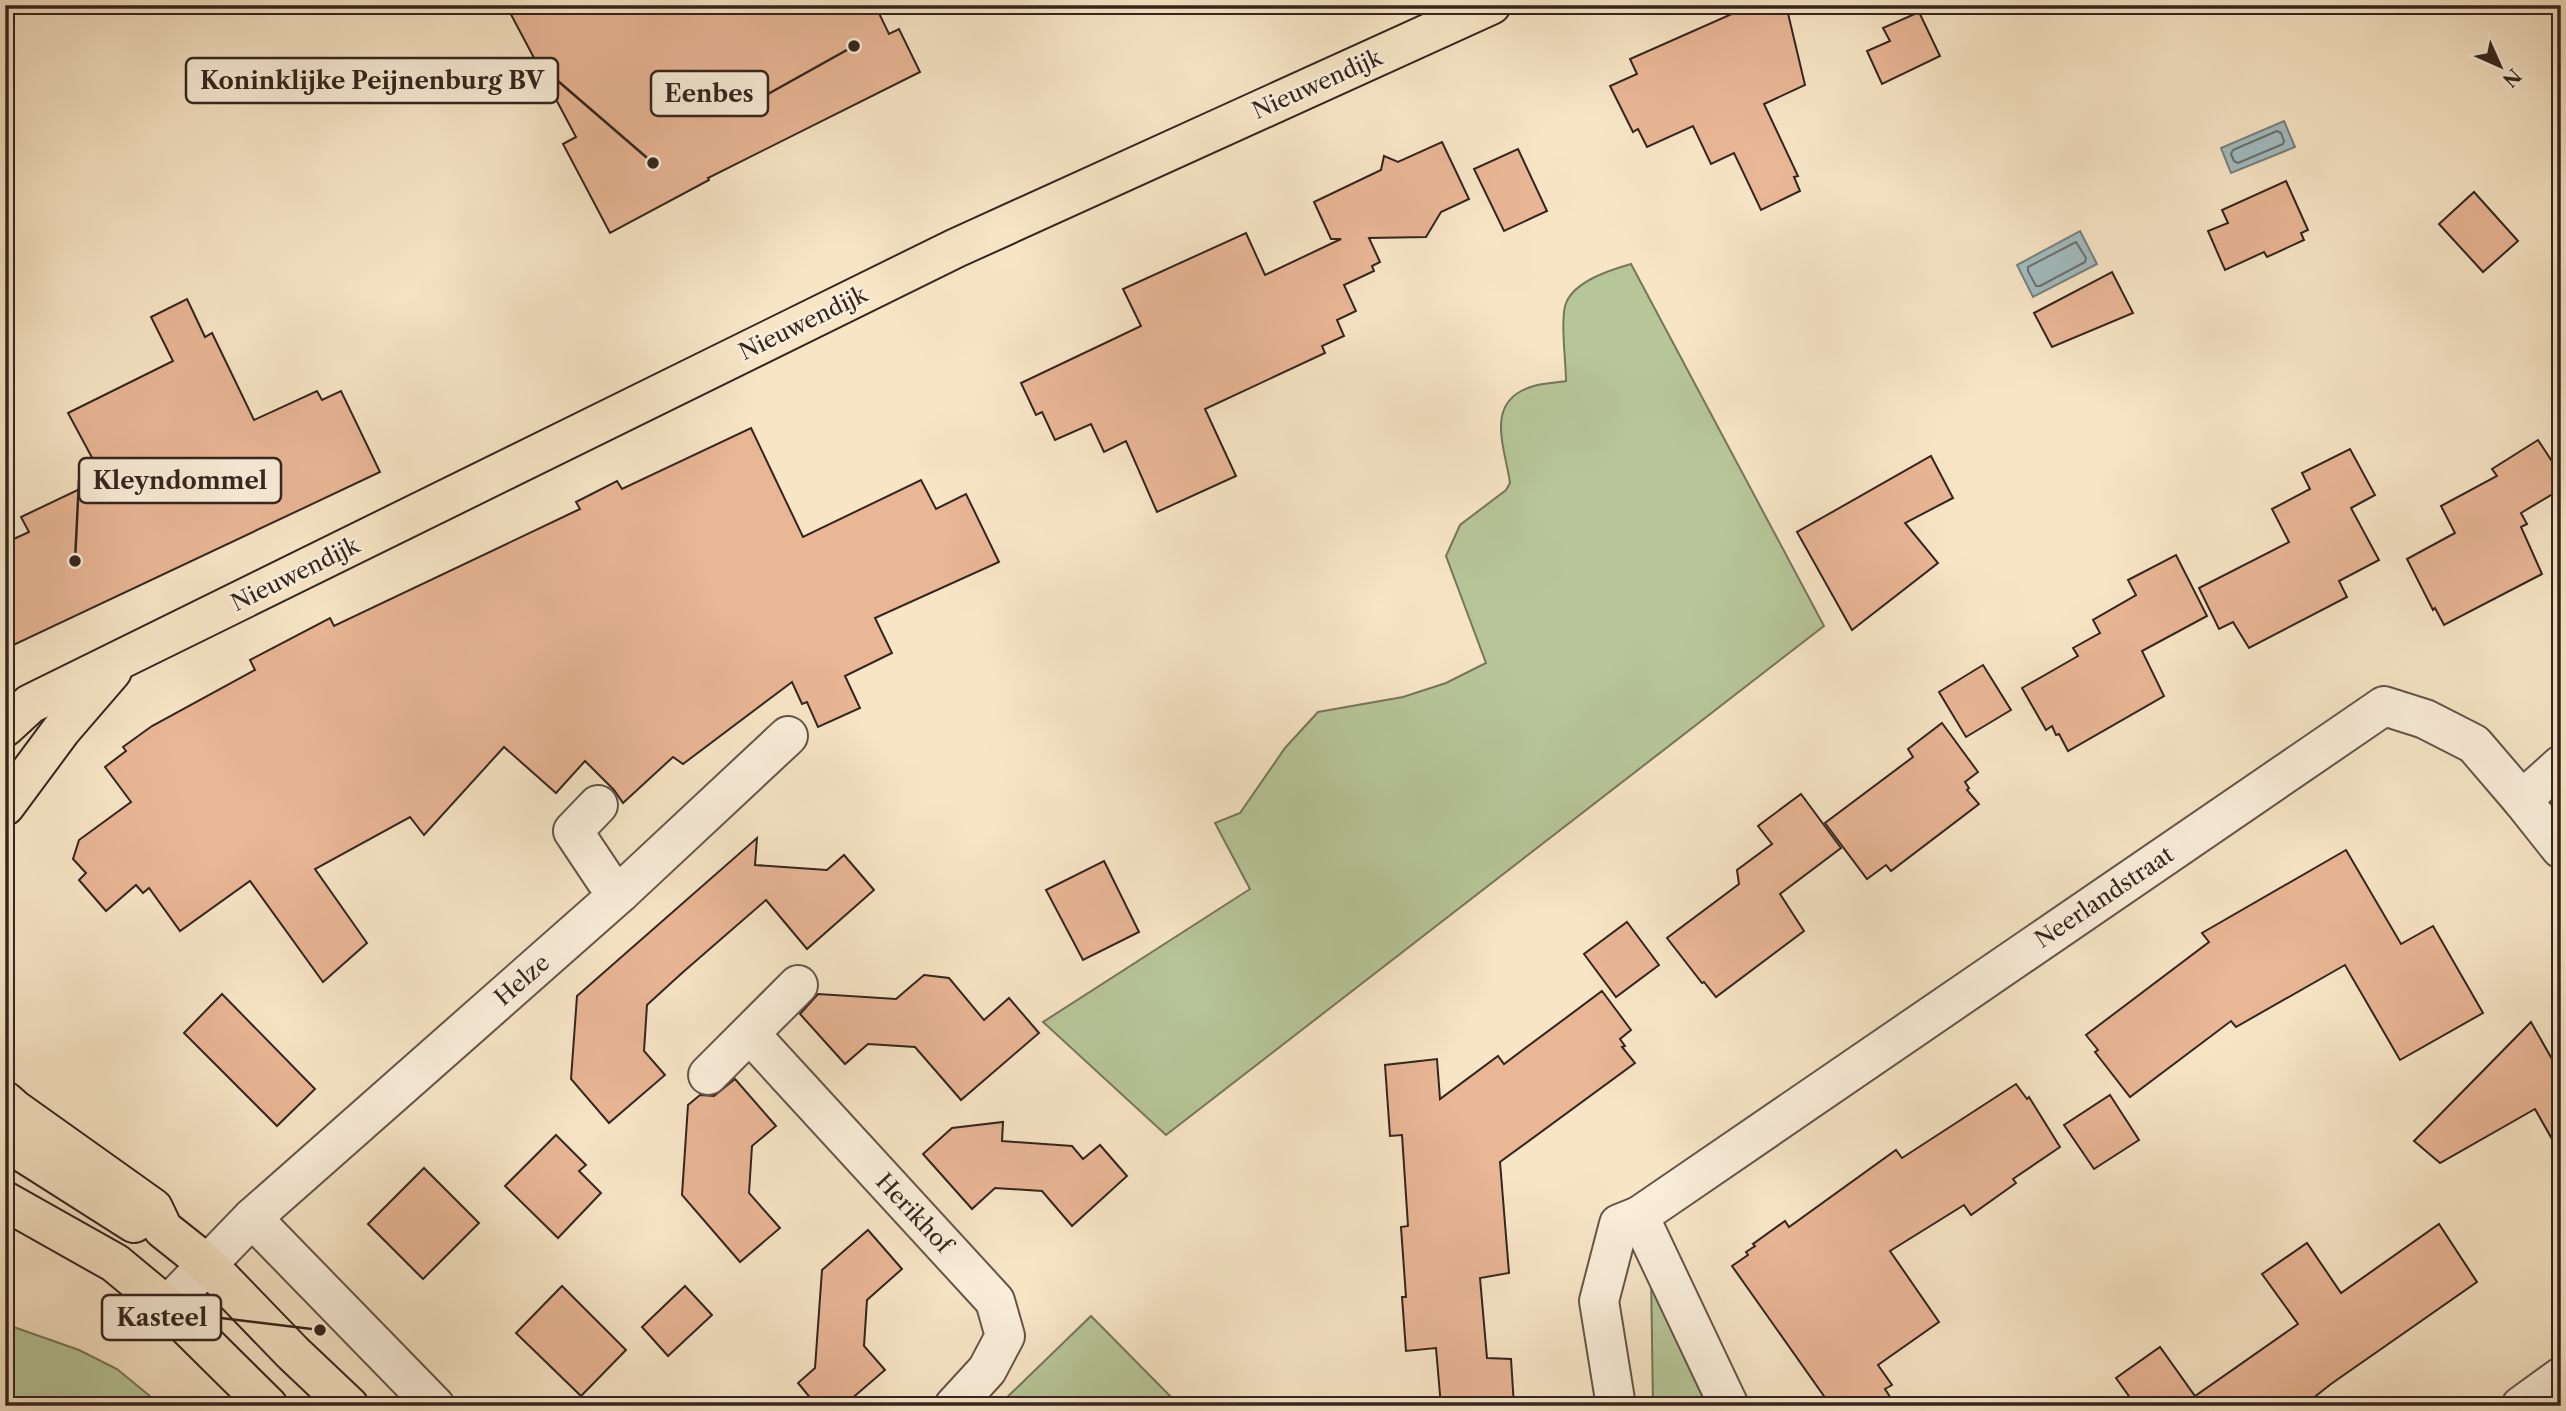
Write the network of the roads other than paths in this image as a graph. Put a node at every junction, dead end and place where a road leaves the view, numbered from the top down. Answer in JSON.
{"nodes":[{"id":1,"x":1491,"y":5,"type":"edge"},
{"id":2,"x":123,"y":659,"type":"junction"},
{"id":3,"x":5,"y":727,"type":"edge"},
{"id":4,"x":788,"y":736,"type":"dead end"},
{"id":5,"x":2561,"y":765,"type":"edge"},
{"id":6,"x":2522,"y":800,"type":"junction"},
{"id":7,"x":597,"y":805,"type":"dead end"},
{"id":8,"x":5,"y":806,"type":"edge"},
{"id":9,"x":2561,"y":849,"type":"edge"},
{"id":10,"x":620,"y":893,"type":"junction"},
{"id":11,"x":799,"y":985,"type":"dead end"},
{"id":12,"x":750,"y":1034,"type":"junction"},
{"id":13,"x":708,"y":1075,"type":"dead end"},
{"id":14,"x":5,"y":1101,"type":"edge"},
{"id":15,"x":5,"y":1141,"type":"edge"},
{"id":16,"x":5,"y":1201,"type":"edge"},
{"id":17,"x":1639,"y":1216,"type":"junction"},
{"id":18,"x":252,"y":1218,"type":"junction"},
{"id":19,"x":163,"y":1229,"type":"junction"},
{"id":20,"x":207,"y":1264,"type":"junction"},
{"id":21,"x":167,"y":1306,"type":"junction"},
{"id":22,"x":2561,"y":1377,"type":"edge"},
{"id":23,"x":268,"y":1406,"type":"edge"},
{"id":24,"x":349,"y":1406,"type":"edge"},
{"id":25,"x":435,"y":1406,"type":"edge"},
{"id":26,"x":954,"y":1406,"type":"edge"},
{"id":27,"x":1615,"y":1406,"type":"edge"},
{"id":28,"x":1729,"y":1406,"type":"edge"},
{"id":29,"x":2521,"y":1406,"type":"edge"}],
"edges":[{"from":1,"to":2,"type":"main road","name":"Nieuwendijk"},
{"from":2,"to":3,"type":"main road","name":"Nieuwendijk"},
{"from":2,"to":8,"type":"main road","name":"Nieuwendijk"},
{"from":4,"to":10,"type":"street","name":"Helze"},
{"from":5,"to":6,"type":"street"},
{"from":6,"to":9,"type":"street"},
{"from":6,"to":17,"type":"street","name":"Neerlandstraat"},
{"from":7,"to":10,"type":"street"},
{"from":10,"to":18,"type":"street","name":"Helze"},
{"from":11,"to":12,"type":"street"},
{"from":12,"to":13,"type":"street"},
{"from":12,"to":26,"type":"street","name":"Herikhof"},
{"from":14,"to":19,"type":"main road"},
{"from":15,"to":19,"type":"main road"},
{"from":16,"to":21,"type":"main road"},
{"from":17,"to":27,"type":"street","name":"Neerlandstraat"},
{"from":17,"to":28,"type":"street"},
{"from":18,"to":20,"type":"street","name":"Helze"},
{"from":18,"to":25,"type":"street"},
{"from":19,"to":20,"type":"main road"},
{"from":20,"to":21,"type":"street","name":"Helze"},
{"from":20,"to":24,"type":"main road"},
{"from":21,"to":23,"type":"main road"},
{"from":22,"to":29,"type":"street"}]}
